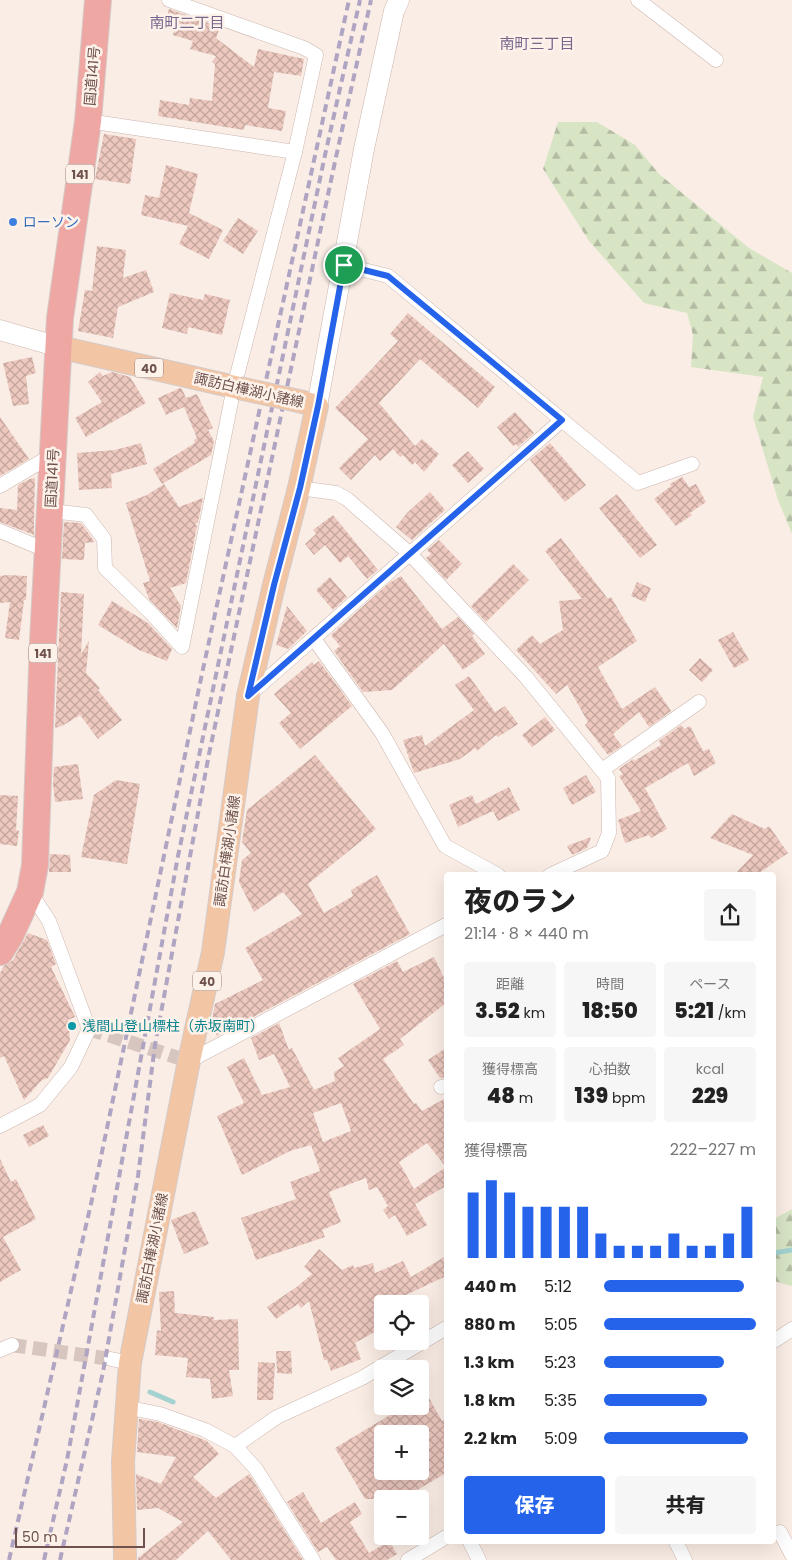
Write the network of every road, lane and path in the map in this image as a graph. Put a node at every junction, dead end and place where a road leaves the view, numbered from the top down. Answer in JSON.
{"nodes":[{"id":1,"x":98,"y":0,"type":"edge"},
{"id":2,"x":169,"y":0,"type":"edge"},
{"id":3,"x":399,"y":0,"type":"edge"},
{"id":4,"x":638,"y":0,"type":"edge"},
{"id":5,"x":716,"y":60,"type":"dead end"},
{"id":6,"x":88,"y":121,"type":"junction"},
{"id":7,"x":295,"y":152,"type":"junction"},
{"id":8,"x":344,"y":265,"type":"junction"},
{"id":9,"x":0,"y":330,"type":"edge"},
{"id":10,"x":60,"y":347,"type":"junction"},
{"id":11,"x":237,"y":387,"type":"junction"},
{"id":12,"x":310,"y":404,"type":"junction"},
{"id":13,"x":562,"y":420,"type":"junction"},
{"id":14,"x":54,"y":454,"type":"junction"},
{"id":15,"x":692,"y":464,"type":"dead end"},
{"id":16,"x":0,"y":486,"type":"edge"},
{"id":17,"x":300,"y":488,"type":"junction"},
{"id":18,"x":50,"y":512,"type":"junction"},
{"id":19,"x":0,"y":531,"type":"edge"},
{"id":20,"x":48,"y":552,"type":"junction"},
{"id":21,"x":410,"y":554,"type":"junction"},
{"id":22,"x":314,"y":639,"type":"junction"},
{"id":23,"x":248,"y":696,"type":"junction"},
{"id":24,"x":699,"y":702,"type":"dead end"},
{"id":25,"x":602,"y":770,"type":"junction"},
{"id":26,"x":493,"y":872,"type":"edge"},
{"id":27,"x":556,"y":872,"type":"edge"},
{"id":28,"x":30,"y":892,"type":"junction"},
{"id":29,"x":444,"y":926,"type":"edge"},
{"id":30,"x":0,"y":952,"type":"edge"},
{"id":31,"x":187,"y":1061,"type":"junction"},
{"id":32,"x":0,"y":1126,"type":"edge"},
{"id":33,"x":444,"y":1329,"type":"edge"},
{"id":34,"x":792,"y":1329,"type":"edge"},
{"id":35,"x":776,"y":1340,"type":"edge"},
{"id":36,"x":125,"y":1407,"type":"junction"},
{"id":37,"x":235,"y":1446,"type":"junction"},
{"id":38,"x":780,"y":1532,"type":"dead end"},
{"id":39,"x":444,"y":1538,"type":"edge"},
{"id":40,"x":471,"y":1544,"type":"edge"},
{"id":41,"x":677,"y":1544,"type":"edge"},
{"id":42,"x":792,"y":1555,"type":"edge"},
{"id":43,"x":125,"y":1560,"type":"edge"},
{"id":44,"x":313,"y":1560,"type":"edge"},
{"id":45,"x":408,"y":1560,"type":"edge"},
{"id":46,"x":479,"y":1560,"type":"edge"},
{"id":47,"x":685,"y":1560,"type":"edge"}],
"edges":[{"from":1,"to":6,"type":"highway","name":"国道141号","number":"141"},
{"from":2,"to":7,"type":"street"},
{"from":3,"to":8,"type":"street"},
{"from":4,"to":5,"type":"street"},
{"from":6,"to":7,"type":"street"},
{"from":6,"to":10,"type":"highway","name":"国道141号","number":"141"},
{"from":7,"to":11,"type":"street"},
{"from":8,"to":12,"type":"street"},
{"from":8,"to":13,"type":"street"},
{"from":9,"to":10,"type":"street"},
{"from":10,"to":11,"type":"main road","name":"諏訪白樺湖小諸線","number":"40"},
{"from":10,"to":14,"type":"highway","name":"国道141号","number":"141"},
{"from":11,"to":12,"type":"main road","name":"諏訪白樺湖小諸線","number":"40","bridge":true},
{"from":11,"to":18,"type":"street"},
{"from":12,"to":17,"type":"main road","name":"諏訪白樺湖小諸線","number":"40"},
{"from":13,"to":15,"type":"street"},
{"from":13,"to":21,"type":"street"},
{"from":14,"to":16,"type":"street"},
{"from":14,"to":18,"type":"highway","name":"国道141号","number":"141"},
{"from":17,"to":21,"type":"street"},
{"from":17,"to":23,"type":"main road","name":"諏訪白樺湖小諸線","number":"40"},
{"from":18,"to":20,"type":"highway","name":"国道141号","number":"141"},
{"from":19,"to":20,"type":"street"},
{"from":20,"to":28,"type":"highway","name":"国道141号","number":"141"},
{"from":21,"to":22,"type":"street"},
{"from":21,"to":25,"type":"street"},
{"from":22,"to":23,"type":"street"},
{"from":22,"to":26,"type":"street"},
{"from":23,"to":31,"type":"main road","name":"諏訪白樺湖小諸線","number":"40"},
{"from":24,"to":25,"type":"street"},
{"from":25,"to":27,"type":"street"},
{"from":28,"to":30,"type":"highway","name":"国道141号","number":"141"},
{"from":28,"to":32,"type":"street"},
{"from":29,"to":31,"type":"street"},
{"from":31,"to":36,"type":"main road","name":"諏訪白樺湖小諸線","number":"40"},
{"from":33,"to":37,"type":"street"},
{"from":34,"to":35,"type":"street"},
{"from":36,"to":37,"type":"street"},
{"from":36,"to":43,"type":"main road","name":"諏訪白樺湖小諸線","number":"40"},
{"from":37,"to":44,"type":"street"},
{"from":38,"to":42,"type":"street"},
{"from":39,"to":45,"type":"street"},
{"from":40,"to":46,"type":"street"},
{"from":41,"to":47,"type":"street"}]}
